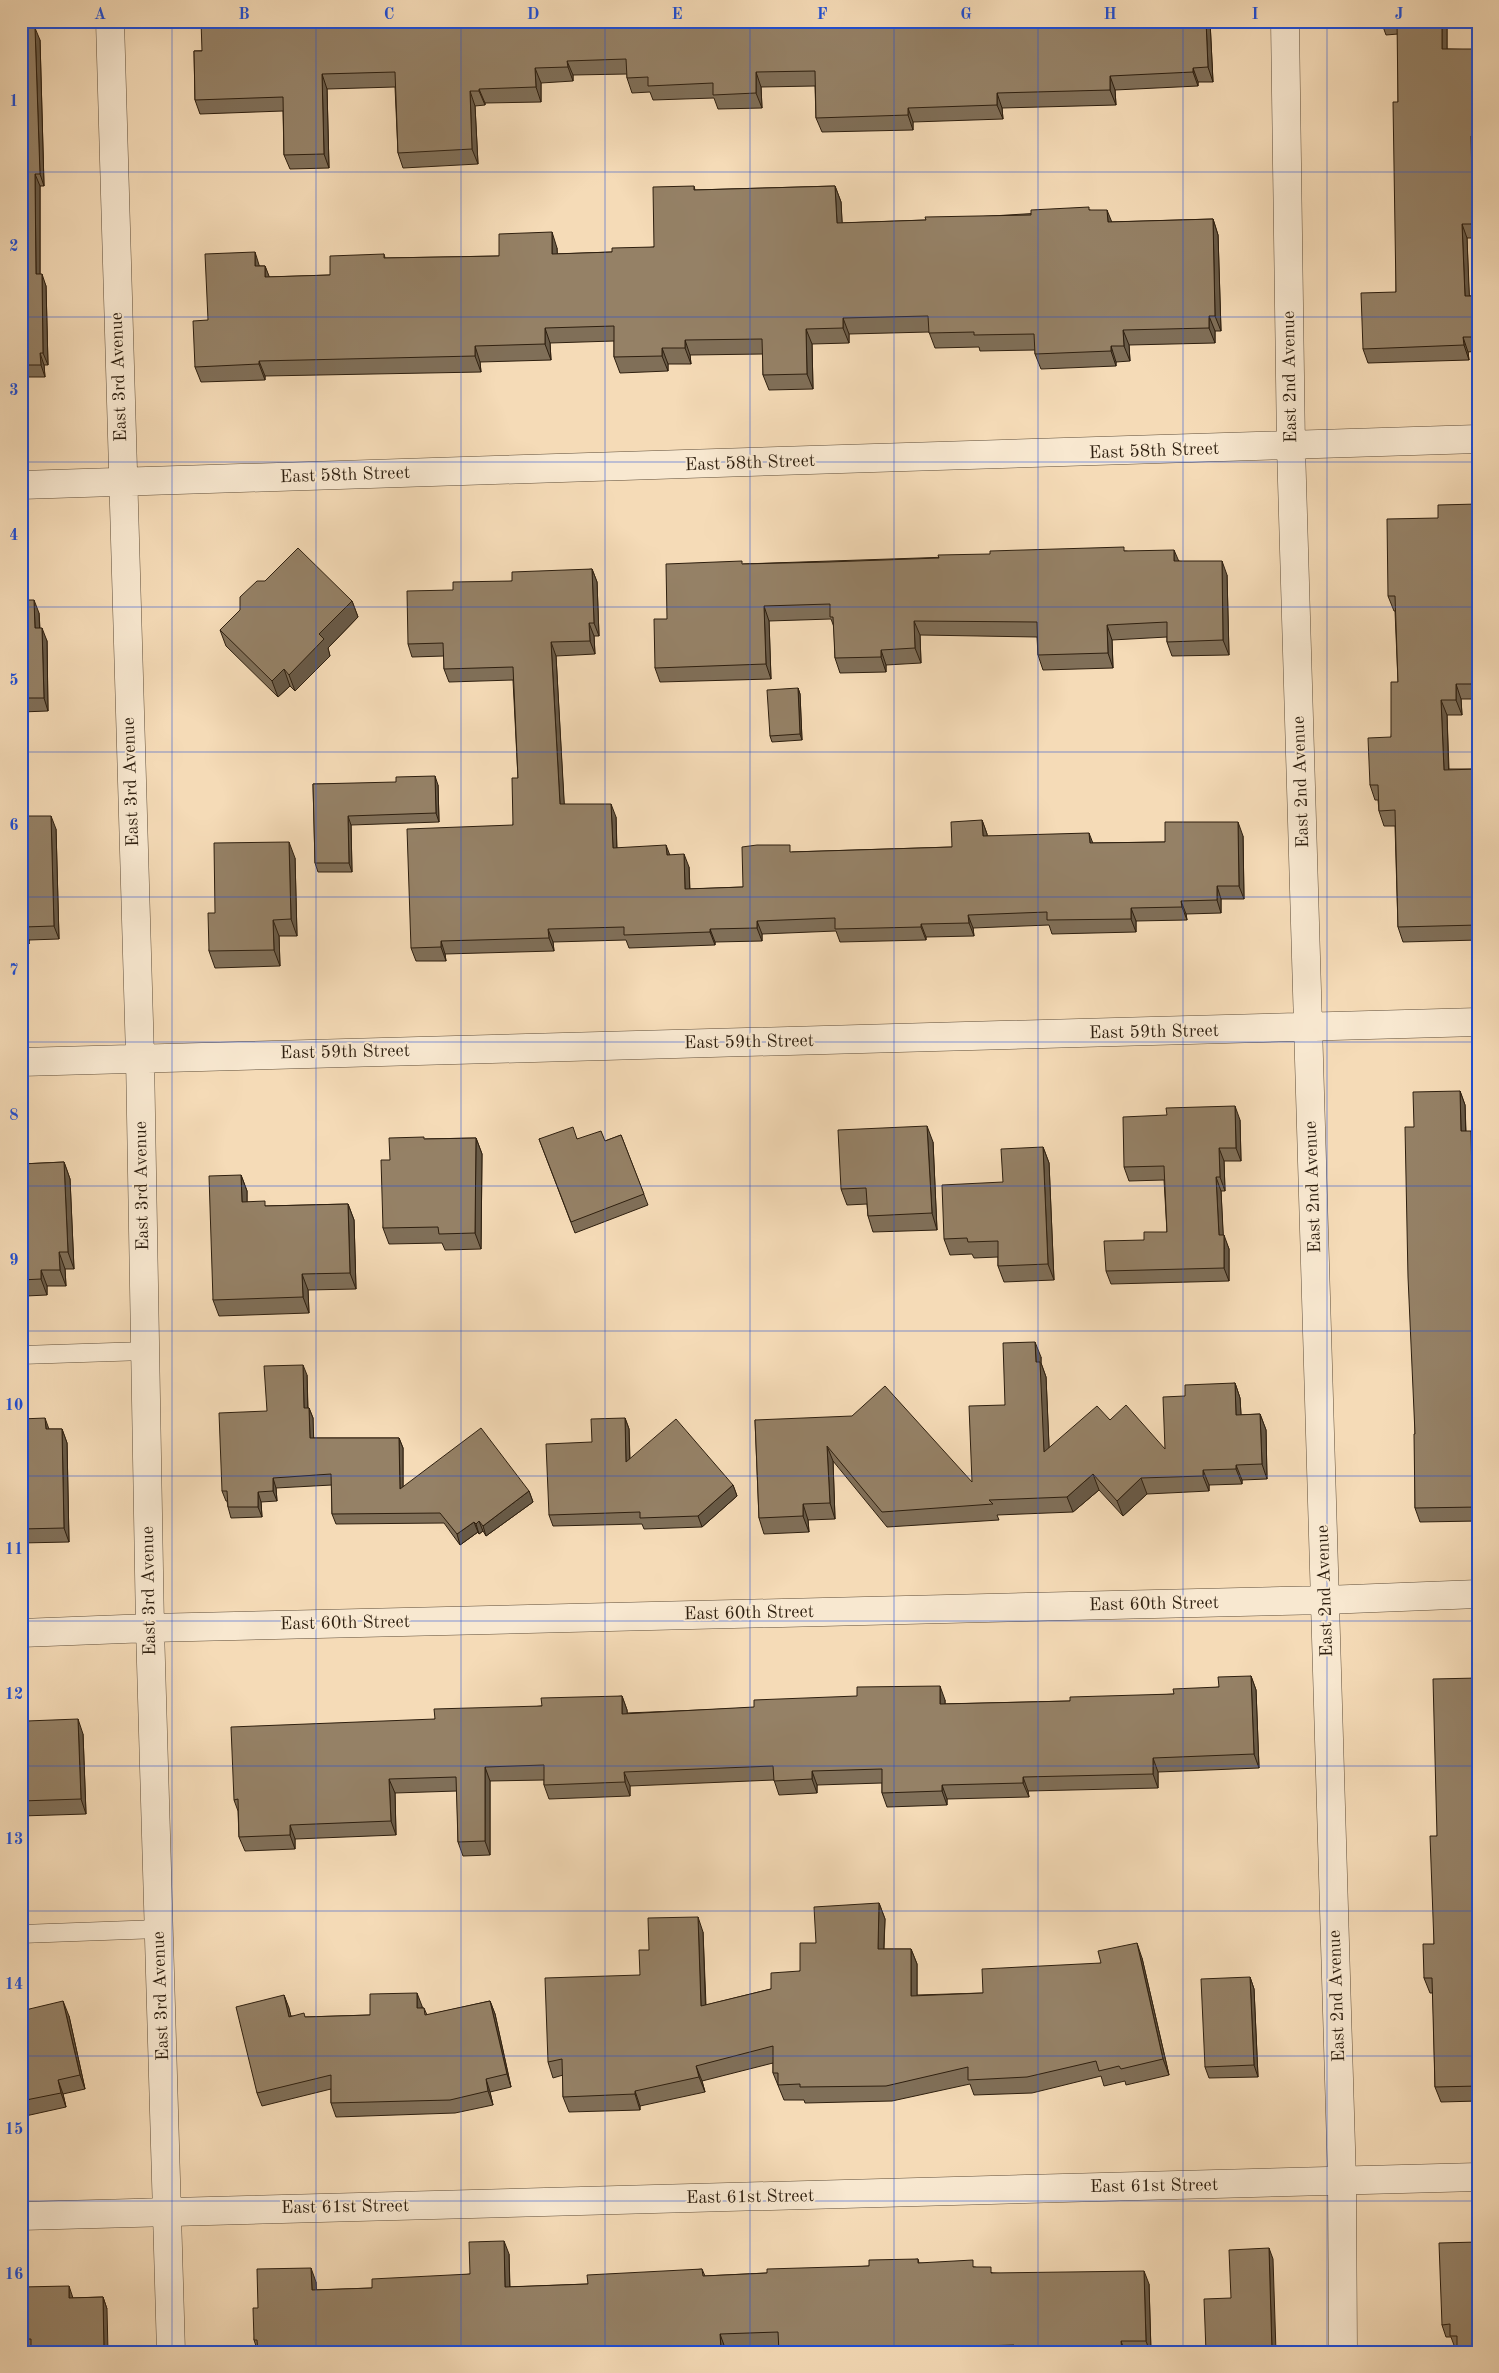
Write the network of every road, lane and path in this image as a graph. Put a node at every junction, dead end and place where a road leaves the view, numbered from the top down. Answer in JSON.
{"nodes":[{"id":1,"x":110,"y":21,"type":"edge"},
{"id":2,"x":1286,"y":21,"type":"edge"},
{"id":3,"x":1478,"y":439,"type":"edge"},
{"id":4,"x":1290,"y":446,"type":"junction"},
{"id":5,"x":122,"y":482,"type":"junction"},
{"id":6,"x":21,"y":485,"type":"edge"},
{"id":7,"x":1478,"y":1022,"type":"edge"},
{"id":8,"x":1308,"y":1028,"type":"junction"},
{"id":9,"x":140,"y":1058,"type":"junction"},
{"id":10,"x":21,"y":1062,"type":"edge"},
{"id":11,"x":145,"y":1351,"type":"junction"},
{"id":12,"x":21,"y":1355,"type":"edge"},
{"id":13,"x":1478,"y":1594,"type":"edge"},
{"id":14,"x":1325,"y":1600,"type":"junction"},
{"id":15,"x":150,"y":1628,"type":"junction"},
{"id":16,"x":21,"y":1633,"type":"edge"},
{"id":17,"x":159,"y":1929,"type":"junction"},
{"id":18,"x":21,"y":1934,"type":"edge"},
{"id":19,"x":1478,"y":2177,"type":"edge"},
{"id":20,"x":1342,"y":2181,"type":"junction"},
{"id":21,"x":167,"y":2212,"type":"junction"},
{"id":22,"x":21,"y":2216,"type":"edge"},
{"id":23,"x":171,"y":2352,"type":"edge"},
{"id":24,"x":1343,"y":2352,"type":"edge"}],
"edges":[{"from":1,"to":5,"type":"street","name":"East 3rd Avenue"},
{"from":2,"to":4,"type":"street","name":"East 2nd Avenue"},
{"from":3,"to":4,"type":"street","name":"East 58th Street"},
{"from":4,"to":5,"type":"street","name":"East 58th Street"},
{"from":4,"to":8,"type":"street","name":"East 2nd Avenue"},
{"from":5,"to":6,"type":"street","name":"East 58th Street"},
{"from":5,"to":9,"type":"street","name":"East 3rd Avenue"},
{"from":7,"to":8,"type":"street","name":"East 59th Street"},
{"from":8,"to":9,"type":"street","name":"East 59th Street"},
{"from":8,"to":14,"type":"street","name":"East 2nd Avenue"},
{"from":9,"to":10,"type":"street","name":"East 59th Street"},
{"from":9,"to":11,"type":"street","name":"East 3rd Avenue"},
{"from":11,"to":12,"type":"lane"},
{"from":11,"to":15,"type":"street","name":"East 3rd Avenue"},
{"from":13,"to":14,"type":"street","name":"East 60th Street"},
{"from":14,"to":15,"type":"street","name":"East 60th Street"},
{"from":14,"to":20,"type":"street","name":"East 2nd Avenue"},
{"from":15,"to":16,"type":"street","name":"East 60th Street"},
{"from":15,"to":17,"type":"street","name":"East 3rd Avenue"},
{"from":17,"to":18,"type":"lane"},
{"from":17,"to":21,"type":"street","name":"East 3rd Avenue"},
{"from":19,"to":20,"type":"street","name":"East 61st Street"},
{"from":20,"to":21,"type":"street","name":"East 61st Street"},
{"from":20,"to":24,"type":"street","name":"East 2nd Avenue"},
{"from":21,"to":22,"type":"street","name":"East 61st Street"},
{"from":21,"to":23,"type":"street","name":"East 3rd Avenue"}]}
